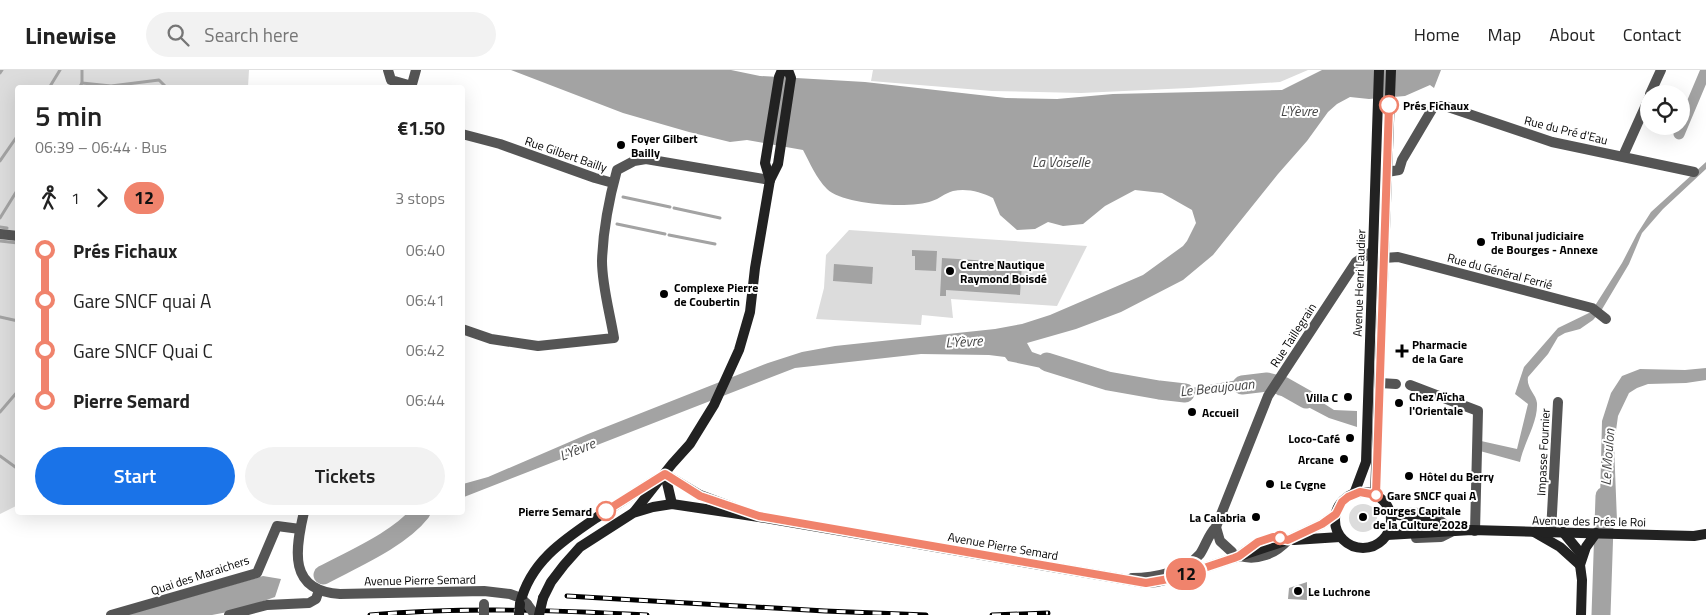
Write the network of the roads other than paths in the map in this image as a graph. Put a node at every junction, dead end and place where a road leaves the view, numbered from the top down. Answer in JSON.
{"nodes":[{"id":1,"x":388,"y":70,"type":"edge"},
{"id":2,"x":416,"y":70,"type":"edge"},
{"id":3,"x":1378,"y":70,"type":"edge"},
{"id":4,"x":1391,"y":70,"type":"edge"},
{"id":5,"x":1661,"y":70,"type":"edge"},
{"id":6,"x":780,"y":74,"type":"edge"},
{"id":7,"x":790,"y":74,"type":"edge"},
{"id":8,"x":406,"y":85,"type":"edge"},
{"id":9,"x":412,"y":85,"type":"edge"},
{"id":10,"x":1654,"y":85,"type":"edge"},
{"id":11,"x":1640,"y":118,"type":"edge"},
{"id":12,"x":465,"y":135,"type":"edge"},
{"id":13,"x":1623,"y":156,"type":"junction"},
{"id":14,"x":1387,"y":172,"type":"junction"},
{"id":15,"x":1694,"y":172,"type":"dead end"},
{"id":16,"x":770,"y":180,"type":"junction"},
{"id":17,"x":613,"y":183,"type":"junction"},
{"id":18,"x":0,"y":234,"type":"edge"},
{"id":19,"x":15,"y":236,"type":"edge"},
{"id":20,"x":1373,"y":251,"type":"junction"},
{"id":21,"x":1384,"y":258,"type":"junction"},
{"id":22,"x":1604,"y":317,"type":"dead end"},
{"id":23,"x":465,"y":330,"type":"edge"},
{"id":24,"x":1380,"y":384,"type":"junction"},
{"id":25,"x":1396,"y":384,"type":"dead end"},
{"id":26,"x":1410,"y":385,"type":"dead end"},
{"id":27,"x":1558,"y":402,"type":"dead end"},
{"id":28,"x":665,"y":474,"type":"junction"},
{"id":29,"x":1354,"y":494,"type":"junction"},
{"id":30,"x":1376,"y":495,"type":"junction"},
{"id":31,"x":672,"y":504,"type":"junction"},
{"id":32,"x":633,"y":513,"type":"junction"},
{"id":33,"x":1393,"y":513,"type":"junction"},
{"id":34,"x":1336,"y":514,"type":"junction"},
{"id":35,"x":303,"y":515,"type":"edge"},
{"id":36,"x":759,"y":516,"type":"junction"},
{"id":37,"x":1216,"y":527,"type":"junction"},
{"id":38,"x":300,"y":529,"type":"junction"},
{"id":39,"x":1449,"y":529,"type":"junction"},
{"id":40,"x":1474,"y":530,"type":"junction"},
{"id":41,"x":1533,"y":532,"type":"junction"},
{"id":42,"x":1551,"y":532,"type":"junction"},
{"id":43,"x":1563,"y":532,"type":"junction"},
{"id":44,"x":1596,"y":533,"type":"junction"},
{"id":45,"x":1706,"y":534,"type":"edge"},
{"id":46,"x":1387,"y":535,"type":"junction"},
{"id":47,"x":1340,"y":537,"type":"junction"},
{"id":48,"x":1288,"y":540,"type":"junction"},
{"id":49,"x":1236,"y":557,"type":"junction"},
{"id":50,"x":1581,"y":560,"type":"junction"},
{"id":51,"x":1121,"y":579,"type":"junction"},
{"id":52,"x":319,"y":590,"type":"junction"},
{"id":53,"x":484,"y":591,"type":"junction"},
{"id":54,"x":522,"y":606,"type":"edge"},
{"id":55,"x":111,"y":615,"type":"edge"},
{"id":56,"x":229,"y":615,"type":"edge"},
{"id":57,"x":484,"y":615,"type":"edge"},
{"id":58,"x":534,"y":615,"type":"edge"},
{"id":59,"x":539,"y":615,"type":"edge"},
{"id":60,"x":1581,"y":615,"type":"edge"}],
"edges":[{"from":1,"to":8,"type":"street"},
{"from":2,"to":9,"type":"street"},
{"from":3,"to":20,"type":"main road","name":"Avenue Henri Laudier"},
{"from":4,"to":14,"type":"main road","name":"Avenue Henri Laudier"},
{"from":5,"to":10,"type":"street"},
{"from":6,"to":16,"type":"main road"},
{"from":7,"to":16,"type":"main road"},
{"from":11,"to":13,"type":"street"},
{"from":12,"to":17,"type":"street","name":"Rue Gilbert Bailly"},
{"from":13,"to":14,"type":"street","name":"Rue du Pré d'Eau"},
{"from":13,"to":15,"type":"street","name":"Rue du Pré d'Eau"},
{"from":14,"to":21,"type":"main road","name":"Avenue Henri Laudier"},
{"from":16,"to":17,"type":"street","name":"Rue Gilbert Bailly"},
{"from":16,"to":28,"type":"main road"},
{"from":17,"to":23,"type":"street"},
{"from":18,"to":19,"type":"street"},
{"from":20,"to":29,"type":"main road","name":"Avenue Henri Laudier"},
{"from":20,"to":37,"type":"street","name":"Rue Taillegrain"},
{"from":21,"to":22,"type":"street","name":"Rue du Général Ferrié"},
{"from":21,"to":24,"type":"main road","name":"Avenue Henri Laudier"},
{"from":24,"to":25,"type":"street"},
{"from":24,"to":30,"type":"main road","name":"Avenue Henri Laudier"},
{"from":26,"to":40,"type":"street"},
{"from":27,"to":42,"type":"street","name":"Impasse Fournier"},
{"from":28,"to":31,"type":"main road"},
{"from":28,"to":32,"type":"main road"},
{"from":28,"to":36,"type":"main road","name":"Avenue Pierre Semard"},
{"from":28,"to":54,"type":"main road"},
{"from":29,"to":30,"type":"main road"},
{"from":29,"to":34,"type":"main road"},
{"from":30,"to":33,"type":"main road"},
{"from":31,"to":32,"type":"main road","name":"Avenue Pierre Semard"},
{"from":31,"to":36,"type":"main road","name":"Avenue Pierre Semard"},
{"from":32,"to":59,"type":"main road","name":"Avenue Pierre Semard","bridge":true},
{"from":33,"to":39,"type":"main road","name":"Avenue des Prés le Roi"},
{"from":33,"to":46,"type":"main road"},
{"from":34,"to":47,"type":"main road"},
{"from":34,"to":48,"type":"main road","name":"Avenue Pierre Semard"},
{"from":35,"to":38,"type":"street"},
{"from":36,"to":51,"type":"main road","name":"Avenue Pierre Semard"},
{"from":37,"to":49,"type":"street"},
{"from":37,"to":51,"type":"street","name":"Rue Taillegrain"},
{"from":38,"to":52,"type":"street"},
{"from":38,"to":55,"type":"street","name":"Quai des Maraichers"},
{"from":39,"to":40,"type":"main road","name":"Avenue des Prés le Roi"},
{"from":39,"to":46,"type":"main road","name":"Avenue des Prés le Roi"},
{"from":40,"to":41,"type":"main road","name":"Avenue des Prés le Roi"},
{"from":41,"to":42,"type":"main road","name":"Avenue des Prés le Roi"},
{"from":41,"to":50,"type":"main road"},
{"from":42,"to":43,"type":"main road","name":"Avenue des Prés le Roi"},
{"from":43,"to":44,"type":"main road","name":"Avenue des Prés le Roi"},
{"from":43,"to":50,"type":"main road"},
{"from":44,"to":45,"type":"main road","name":"Avenue des Prés le Roi"},
{"from":44,"to":50,"type":"main road"},
{"from":46,"to":47,"type":"main road"},
{"from":47,"to":48,"type":"main road","name":"Avenue Pierre Semard"},
{"from":48,"to":49,"type":"main road","name":"Avenue Pierre Semard"},
{"from":49,"to":51,"type":"main road","name":"Avenue Pierre Semard"},
{"from":50,"to":60,"type":"main road"},
{"from":52,"to":53,"type":"street","name":"Avenue Pierre Semard"},
{"from":52,"to":56,"type":"street"},
{"from":53,"to":54,"type":"street","name":"Avenue Pierre Semard"},
{"from":53,"to":57,"type":"street","bridge":true},
{"from":54,"to":58,"type":"street","bridge":true}]}
